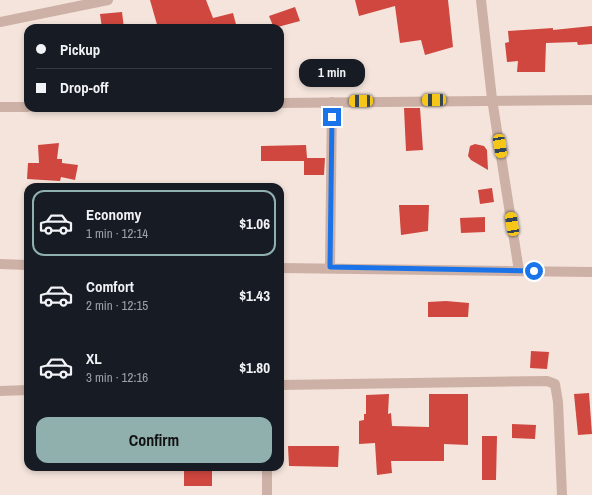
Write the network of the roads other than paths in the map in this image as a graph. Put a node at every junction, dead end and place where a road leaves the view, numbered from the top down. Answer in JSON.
{"nodes":[{"id":1,"x":108,"y":0,"type":"edge"},
{"id":2,"x":481,"y":0,"type":"edge"},
{"id":3,"x":0,"y":22,"type":"edge"},
{"id":4,"x":492,"y":99,"type":"junction"},
{"id":5,"x":592,"y":100,"type":"edge"},
{"id":6,"x":332,"y":102,"type":"junction"},
{"id":7,"x":284,"y":103,"type":"edge"},
{"id":8,"x":0,"y":107,"type":"edge"},
{"id":9,"x":24,"y":107,"type":"edge"},
{"id":10,"x":0,"y":264,"type":"edge"},
{"id":11,"x":24,"y":265,"type":"edge"},
{"id":12,"x":330,"y":267,"type":"junction"},
{"id":13,"x":284,"y":268,"type":"edge"},
{"id":14,"x":519,"y":271,"type":"junction"},
{"id":15,"x":592,"y":272,"type":"edge"},
{"id":16,"x":284,"y":385,"type":"edge"},
{"id":17,"x":24,"y":390,"type":"edge"},
{"id":18,"x":0,"y":391,"type":"edge"},
{"id":19,"x":267,"y":471,"type":"edge"},
{"id":20,"x":267,"y":495,"type":"edge"},
{"id":21,"x":562,"y":495,"type":"edge"}],
"edges":[{"from":1,"to":3,"type":"street"},
{"from":2,"to":4,"type":"street"},
{"from":4,"to":5,"type":"street"},
{"from":4,"to":6,"type":"street"},
{"from":4,"to":14,"type":"street"},
{"from":6,"to":7,"type":"street"},
{"from":6,"to":12,"type":"street"},
{"from":8,"to":9,"type":"street"},
{"from":10,"to":11,"type":"street"},
{"from":12,"to":13,"type":"street"},
{"from":12,"to":14,"type":"street"},
{"from":14,"to":15,"type":"street"},
{"from":16,"to":21,"type":"street"},
{"from":17,"to":18,"type":"street"},
{"from":19,"to":20,"type":"street"}]}
